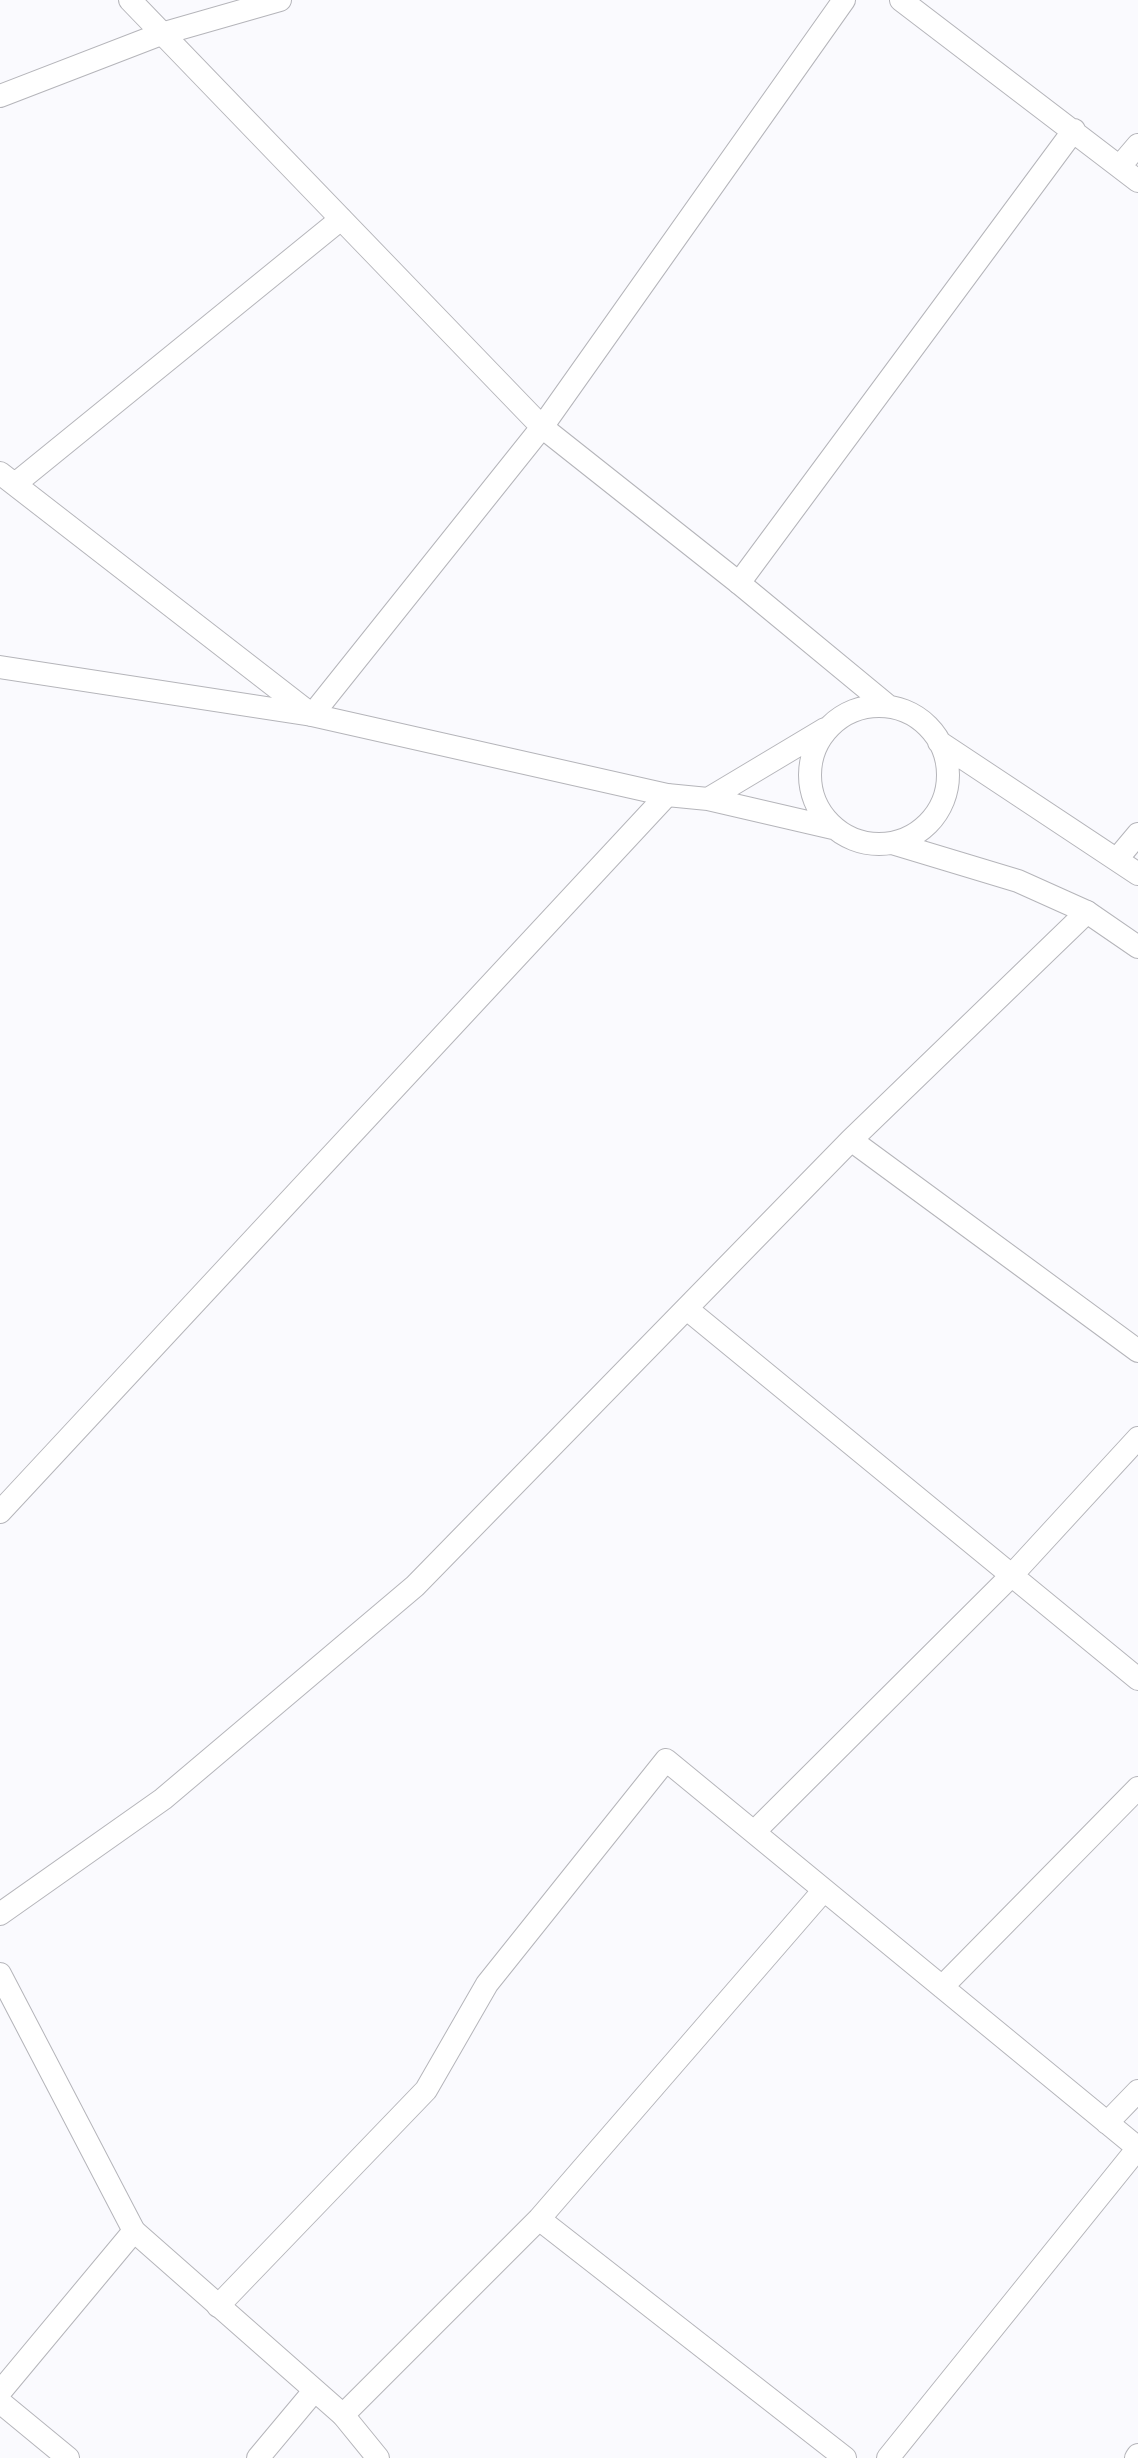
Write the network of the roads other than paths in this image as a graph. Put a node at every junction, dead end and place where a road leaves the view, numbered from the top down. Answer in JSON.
{"nodes":[{"id":1,"x":130,"y":0,"type":"edge"},
{"id":2,"x":280,"y":0,"type":"edge"},
{"id":3,"x":844,"y":0,"type":"edge"},
{"id":4,"x":901,"y":0,"type":"edge"},
{"id":5,"x":161,"y":34,"type":"junction"},
{"id":6,"x":0,"y":96,"type":"edge"},
{"id":7,"x":1074,"y":130,"type":"junction"},
{"id":8,"x":1138,"y":145,"type":"edge"},
{"id":9,"x":1120,"y":166,"type":"junction"},
{"id":10,"x":1138,"y":181,"type":"edge"},
{"id":11,"x":341,"y":220,"type":"junction"},
{"id":12,"x":542,"y":427,"type":"junction"},
{"id":13,"x":7,"y":478,"type":"edge"},
{"id":14,"x":739,"y":583,"type":"junction"},
{"id":15,"x":0,"y":667,"type":"edge"},
{"id":16,"x":888,"y":706,"type":"junction"},
{"id":17,"x":312,"y":715,"type":"junction"},
{"id":18,"x":828,"y":728,"type":"junction"},
{"id":19,"x":940,"y":742,"type":"junction"},
{"id":20,"x":667,"y":795,"type":"junction"},
{"id":21,"x":708,"y":799,"type":"junction"},
{"id":22,"x":833,"y":828,"type":"junction"},
{"id":23,"x":1138,"y":834,"type":"edge"},
{"id":24,"x":892,"y":843,"type":"junction"},
{"id":25,"x":1117,"y":859,"type":"junction"},
{"id":26,"x":1138,"y":874,"type":"edge"},
{"id":27,"x":1087,"y":912,"type":"junction"},
{"id":28,"x":1138,"y":947,"type":"edge"},
{"id":29,"x":851,"y":1140,"type":"junction"},
{"id":30,"x":687,"y":1309,"type":"junction"},
{"id":31,"x":1138,"y":1351,"type":"edge"},
{"id":32,"x":1138,"y":1438,"type":"edge"},
{"id":33,"x":0,"y":1512,"type":"edge"},
{"id":34,"x":1012,"y":1575,"type":"junction"},
{"id":35,"x":1138,"y":1679,"type":"edge"},
{"id":36,"x":1138,"y":1788,"type":"edge"},
{"id":37,"x":754,"y":1832,"type":"junction"},
{"id":38,"x":824,"y":1890,"type":"junction"},
{"id":39,"x":0,"y":1914,"type":"edge"},
{"id":40,"x":0,"y":1974,"type":"edge"},
{"id":41,"x":942,"y":1987,"type":"junction"},
{"id":42,"x":1138,"y":2091,"type":"edge"},
{"id":43,"x":1107,"y":2123,"type":"junction"},
{"id":44,"x":1138,"y":2148,"type":"edge"},
{"id":45,"x":539,"y":2219,"type":"junction"},
{"id":46,"x":134,"y":2231,"type":"junction"},
{"id":47,"x":218,"y":2306,"type":"junction"},
{"id":48,"x":314,"y":2391,"type":"junction"},
{"id":49,"x":0,"y":2392,"type":"edge"},
{"id":50,"x":0,"y":2402,"type":"edge"},
{"id":51,"x":343,"y":2415,"type":"junction"},
{"id":52,"x":1138,"y":2455,"type":"edge"},
{"id":53,"x":68,"y":2458,"type":"edge"},
{"id":54,"x":258,"y":2458,"type":"edge"},
{"id":55,"x":378,"y":2458,"type":"edge"},
{"id":56,"x":845,"y":2458,"type":"edge"},
{"id":57,"x":888,"y":2458,"type":"edge"},
{"id":58,"x":1136,"y":2458,"type":"edge"}],
"edges":[{"from":1,"to":5,"type":"street"},
{"from":2,"to":5,"type":"street"},
{"from":3,"to":12,"type":"street"},
{"from":4,"to":7,"type":"street"},
{"from":5,"to":6,"type":"street"},
{"from":5,"to":11,"type":"street"},
{"from":7,"to":9,"type":"street"},
{"from":7,"to":14,"type":"street"},
{"from":8,"to":9,"type":"street"},
{"from":9,"to":10,"type":"street"},
{"from":11,"to":12,"type":"street"},
{"from":11,"to":13,"type":"street"},
{"from":12,"to":14,"type":"street"},
{"from":12,"to":17,"type":"street"},
{"from":13,"to":17,"type":"street"},
{"from":14,"to":16,"type":"street"},
{"from":15,"to":17,"type":"street"},
{"from":16,"to":18,"type":"street"},
{"from":16,"to":19,"type":"street"},
{"from":17,"to":20,"type":"street"},
{"from":18,"to":21,"type":"street"},
{"from":18,"to":22,"type":"street"},
{"from":19,"to":24,"type":"street"},
{"from":19,"to":25,"type":"street"},
{"from":20,"to":21,"type":"street"},
{"from":20,"to":33,"type":"street"},
{"from":21,"to":22,"type":"street"},
{"from":22,"to":24,"type":"street"},
{"from":23,"to":25,"type":"street"},
{"from":24,"to":27,"type":"street"},
{"from":25,"to":26,"type":"street"},
{"from":27,"to":28,"type":"street"},
{"from":27,"to":29,"type":"street"},
{"from":29,"to":30,"type":"street"},
{"from":29,"to":31,"type":"street"},
{"from":30,"to":34,"type":"street"},
{"from":30,"to":39,"type":"street"},
{"from":32,"to":34,"type":"street"},
{"from":34,"to":35,"type":"street"},
{"from":34,"to":37,"type":"street"},
{"from":36,"to":41,"type":"street"},
{"from":37,"to":38,"type":"street"},
{"from":37,"to":47,"type":"street"},
{"from":38,"to":41,"type":"street"},
{"from":38,"to":45,"type":"street"},
{"from":40,"to":46,"type":"street"},
{"from":41,"to":43,"type":"street"},
{"from":42,"to":43,"type":"street"},
{"from":43,"to":44,"type":"street"},
{"from":44,"to":57,"type":"street"},
{"from":45,"to":51,"type":"street"},
{"from":45,"to":56,"type":"street"},
{"from":46,"to":47,"type":"street"},
{"from":46,"to":49,"type":"street"},
{"from":47,"to":48,"type":"street"},
{"from":48,"to":51,"type":"street"},
{"from":48,"to":54,"type":"street"},
{"from":50,"to":53,"type":"street"},
{"from":51,"to":55,"type":"street"},
{"from":52,"to":58,"type":"street"}]}
